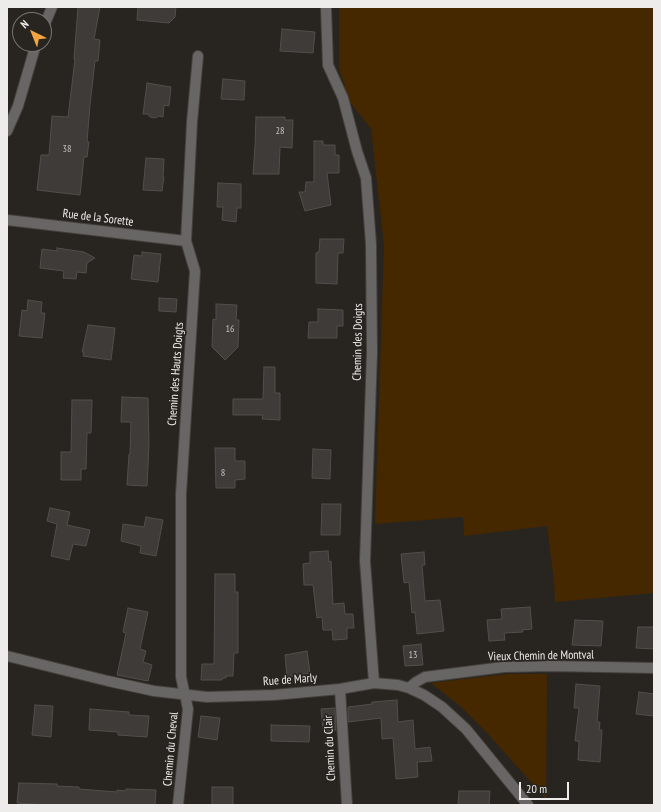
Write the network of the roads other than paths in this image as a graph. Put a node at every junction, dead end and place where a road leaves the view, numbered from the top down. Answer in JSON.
{"nodes":[{"id":1,"x":326,"y":7,"type":"edge"},
{"id":2,"x":34,"y":52,"type":"edge"},
{"id":3,"x":198,"y":56,"type":"dead end"},
{"id":4,"x":7,"y":131,"type":"edge"},
{"id":5,"x":7,"y":220,"type":"edge"},
{"id":6,"x":186,"y":241,"type":"junction"},
{"id":7,"x":7,"y":656,"type":"edge"},
{"id":8,"x":654,"y":668,"type":"edge"},
{"id":9,"x":374,"y":683,"type":"junction"},
{"id":10,"x":409,"y":688,"type":"junction"},
{"id":11,"x":340,"y":689,"type":"junction"},
{"id":12,"x":185,"y":695,"type":"junction"},
{"id":13,"x":178,"y":805,"type":"edge"},
{"id":14,"x":347,"y":805,"type":"edge"},
{"id":15,"x":528,"y":805,"type":"edge"}],
"edges":[{"from":1,"to":9,"type":"street","name":"Chemin des Doigts"},
{"from":2,"to":4,"type":"street"},
{"from":3,"to":6,"type":"street","name":"Chemin des Hauts Doigts"},
{"from":5,"to":6,"type":"street","name":"Rue de la Sorette"},
{"from":6,"to":12,"type":"street","name":"Chemin des Hauts Doigts"},
{"from":7,"to":12,"type":"street","name":"Rue de Marly"},
{"from":8,"to":10,"type":"street","name":"Vieux Chemin de Montval"},
{"from":9,"to":10,"type":"street","name":"Rue de Marly"},
{"from":9,"to":11,"type":"street","name":"Rue de Marly"},
{"from":10,"to":15,"type":"street","name":"Rue de Marly"},
{"from":11,"to":12,"type":"street","name":"Rue de Marly"},
{"from":11,"to":14,"type":"street","name":"Chemin du Clair"},
{"from":12,"to":13,"type":"street","name":"Chemin du Cheval"}]}
